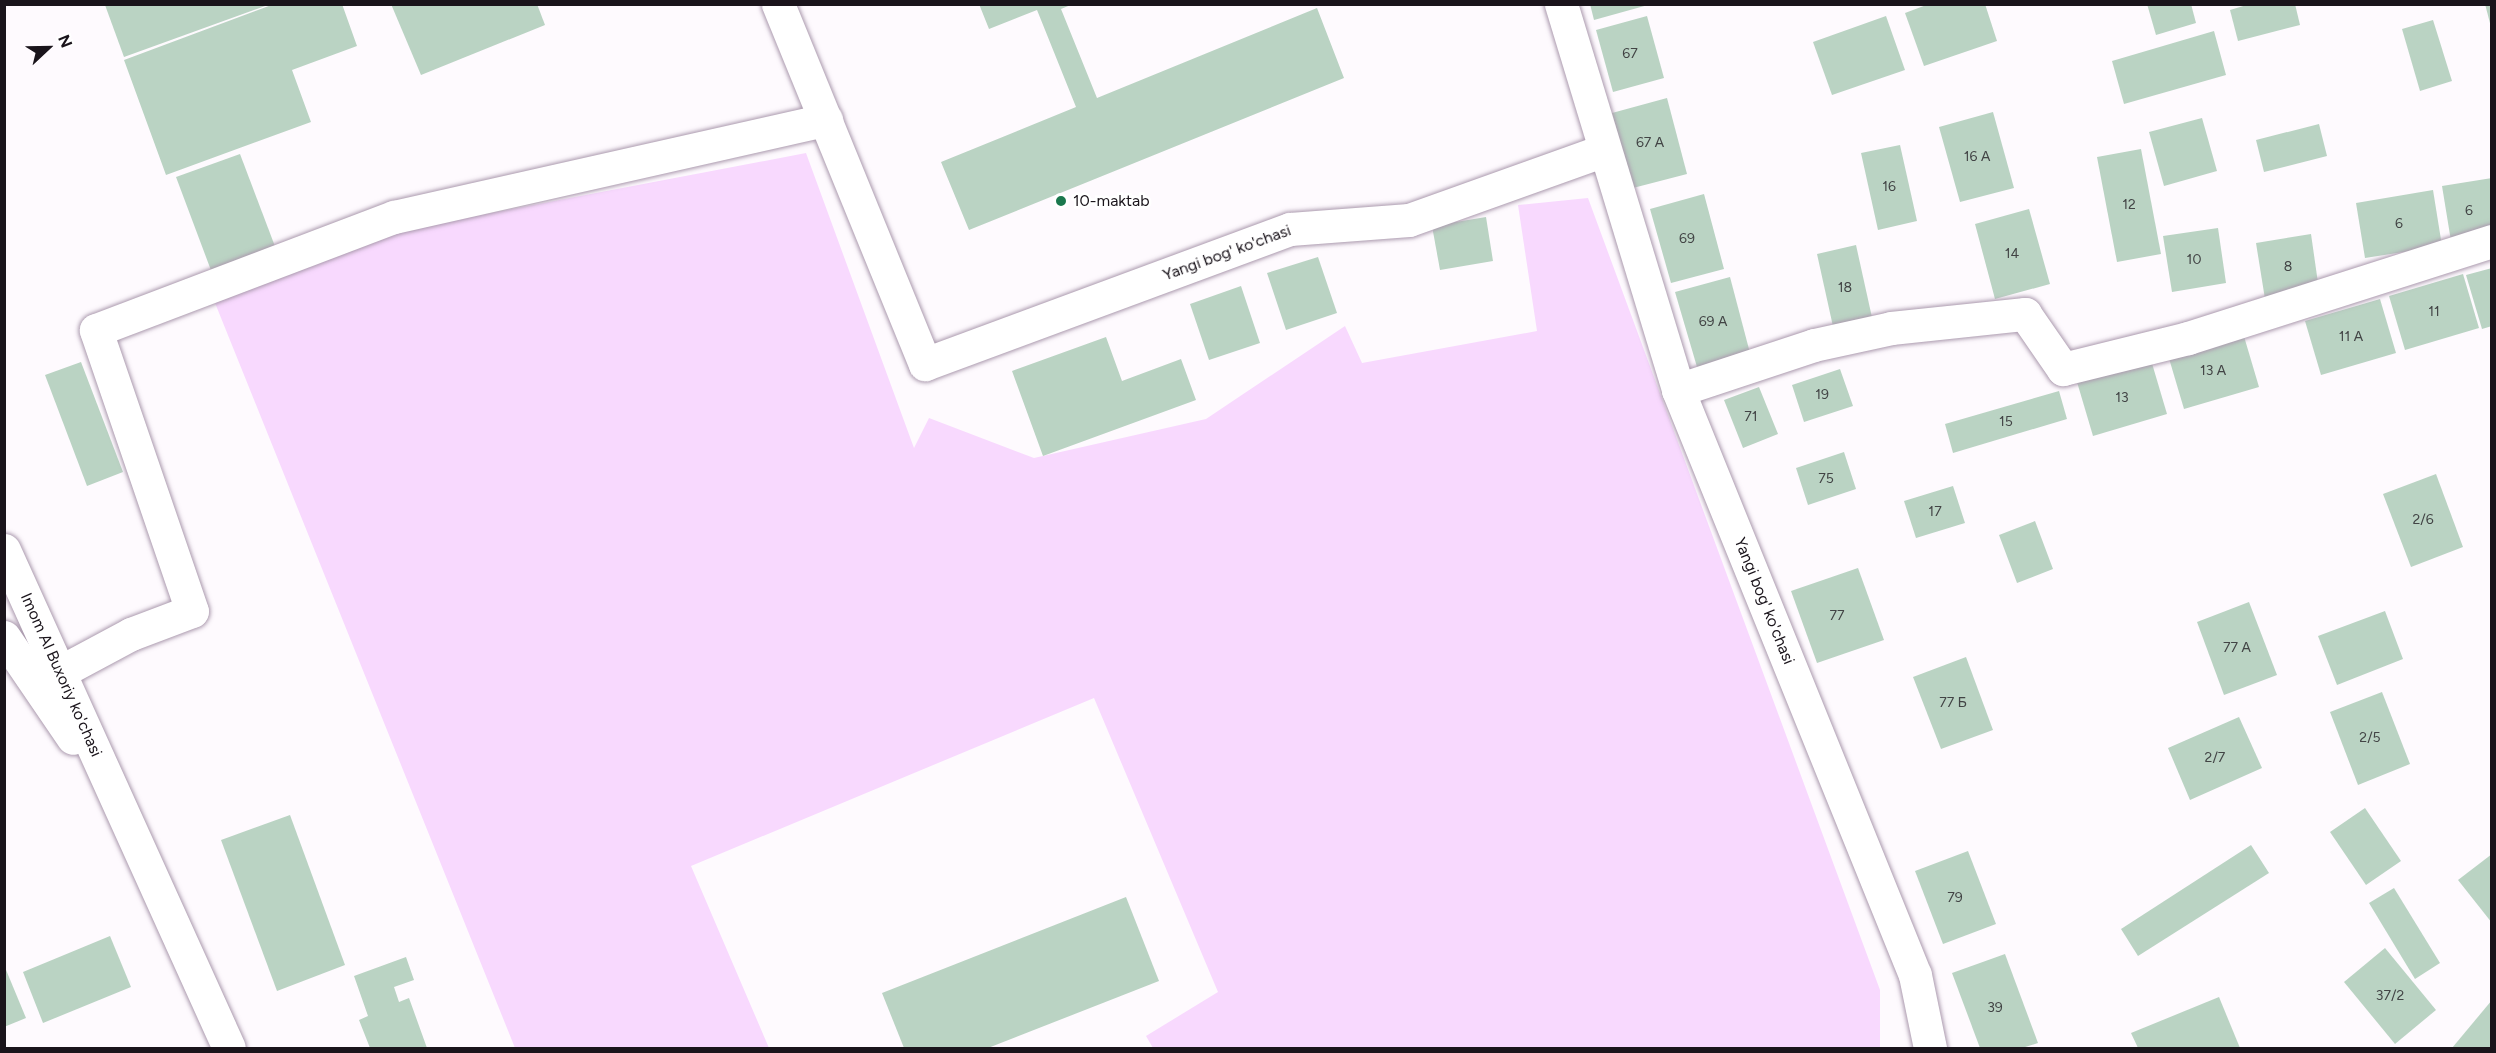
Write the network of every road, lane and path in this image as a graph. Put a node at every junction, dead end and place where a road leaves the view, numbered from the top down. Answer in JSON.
{"nodes":[{"id":1,"x":778,"y":4,"type":"edge"},
{"id":2,"x":1561,"y":4,"type":"edge"},
{"id":3,"x":825,"y":120,"type":"junction"},
{"id":4,"x":1604,"y":150,"type":"junction"},
{"id":5,"x":2492,"y":241,"type":"edge"},
{"id":6,"x":1678,"y":390,"type":"junction"},
{"id":7,"x":4,"y":550,"type":"edge"},
{"id":8,"x":4,"y":637,"type":"edge"},
{"id":9,"x":60,"y":672,"type":"junction"},
{"id":10,"x":118,"y":801,"type":"junction"},
{"id":11,"x":229,"y":1048,"type":"edge"},
{"id":12,"x":1930,"y":1048,"type":"edge"}],
"edges":[{"from":1,"to":3,"type":"street"},
{"from":2,"to":4,"type":"street","name":"Yangi bog' ko'chasi"},
{"from":3,"to":4,"type":"street","name":"Yangi bog' ko'chasi"},
{"from":3,"to":9,"type":"street"},
{"from":4,"to":6,"type":"street","name":"Yangi bog' ko'chasi"},
{"from":5,"to":6,"type":"street"},
{"from":6,"to":12,"type":"street","name":"Yangi bog' ko'chasi"},
{"from":7,"to":9,"type":"street","name":"Imom Al Buxoriy ko'chasi"},
{"from":8,"to":10,"type":"street","name":"Imom Al Buxoriy ko'chasi"},
{"from":9,"to":10,"type":"street","name":"Imom Al Buxoriy ko'chasi"},
{"from":10,"to":11,"type":"street","name":"Imom Al Buxoriy ko'chasi"}]}
